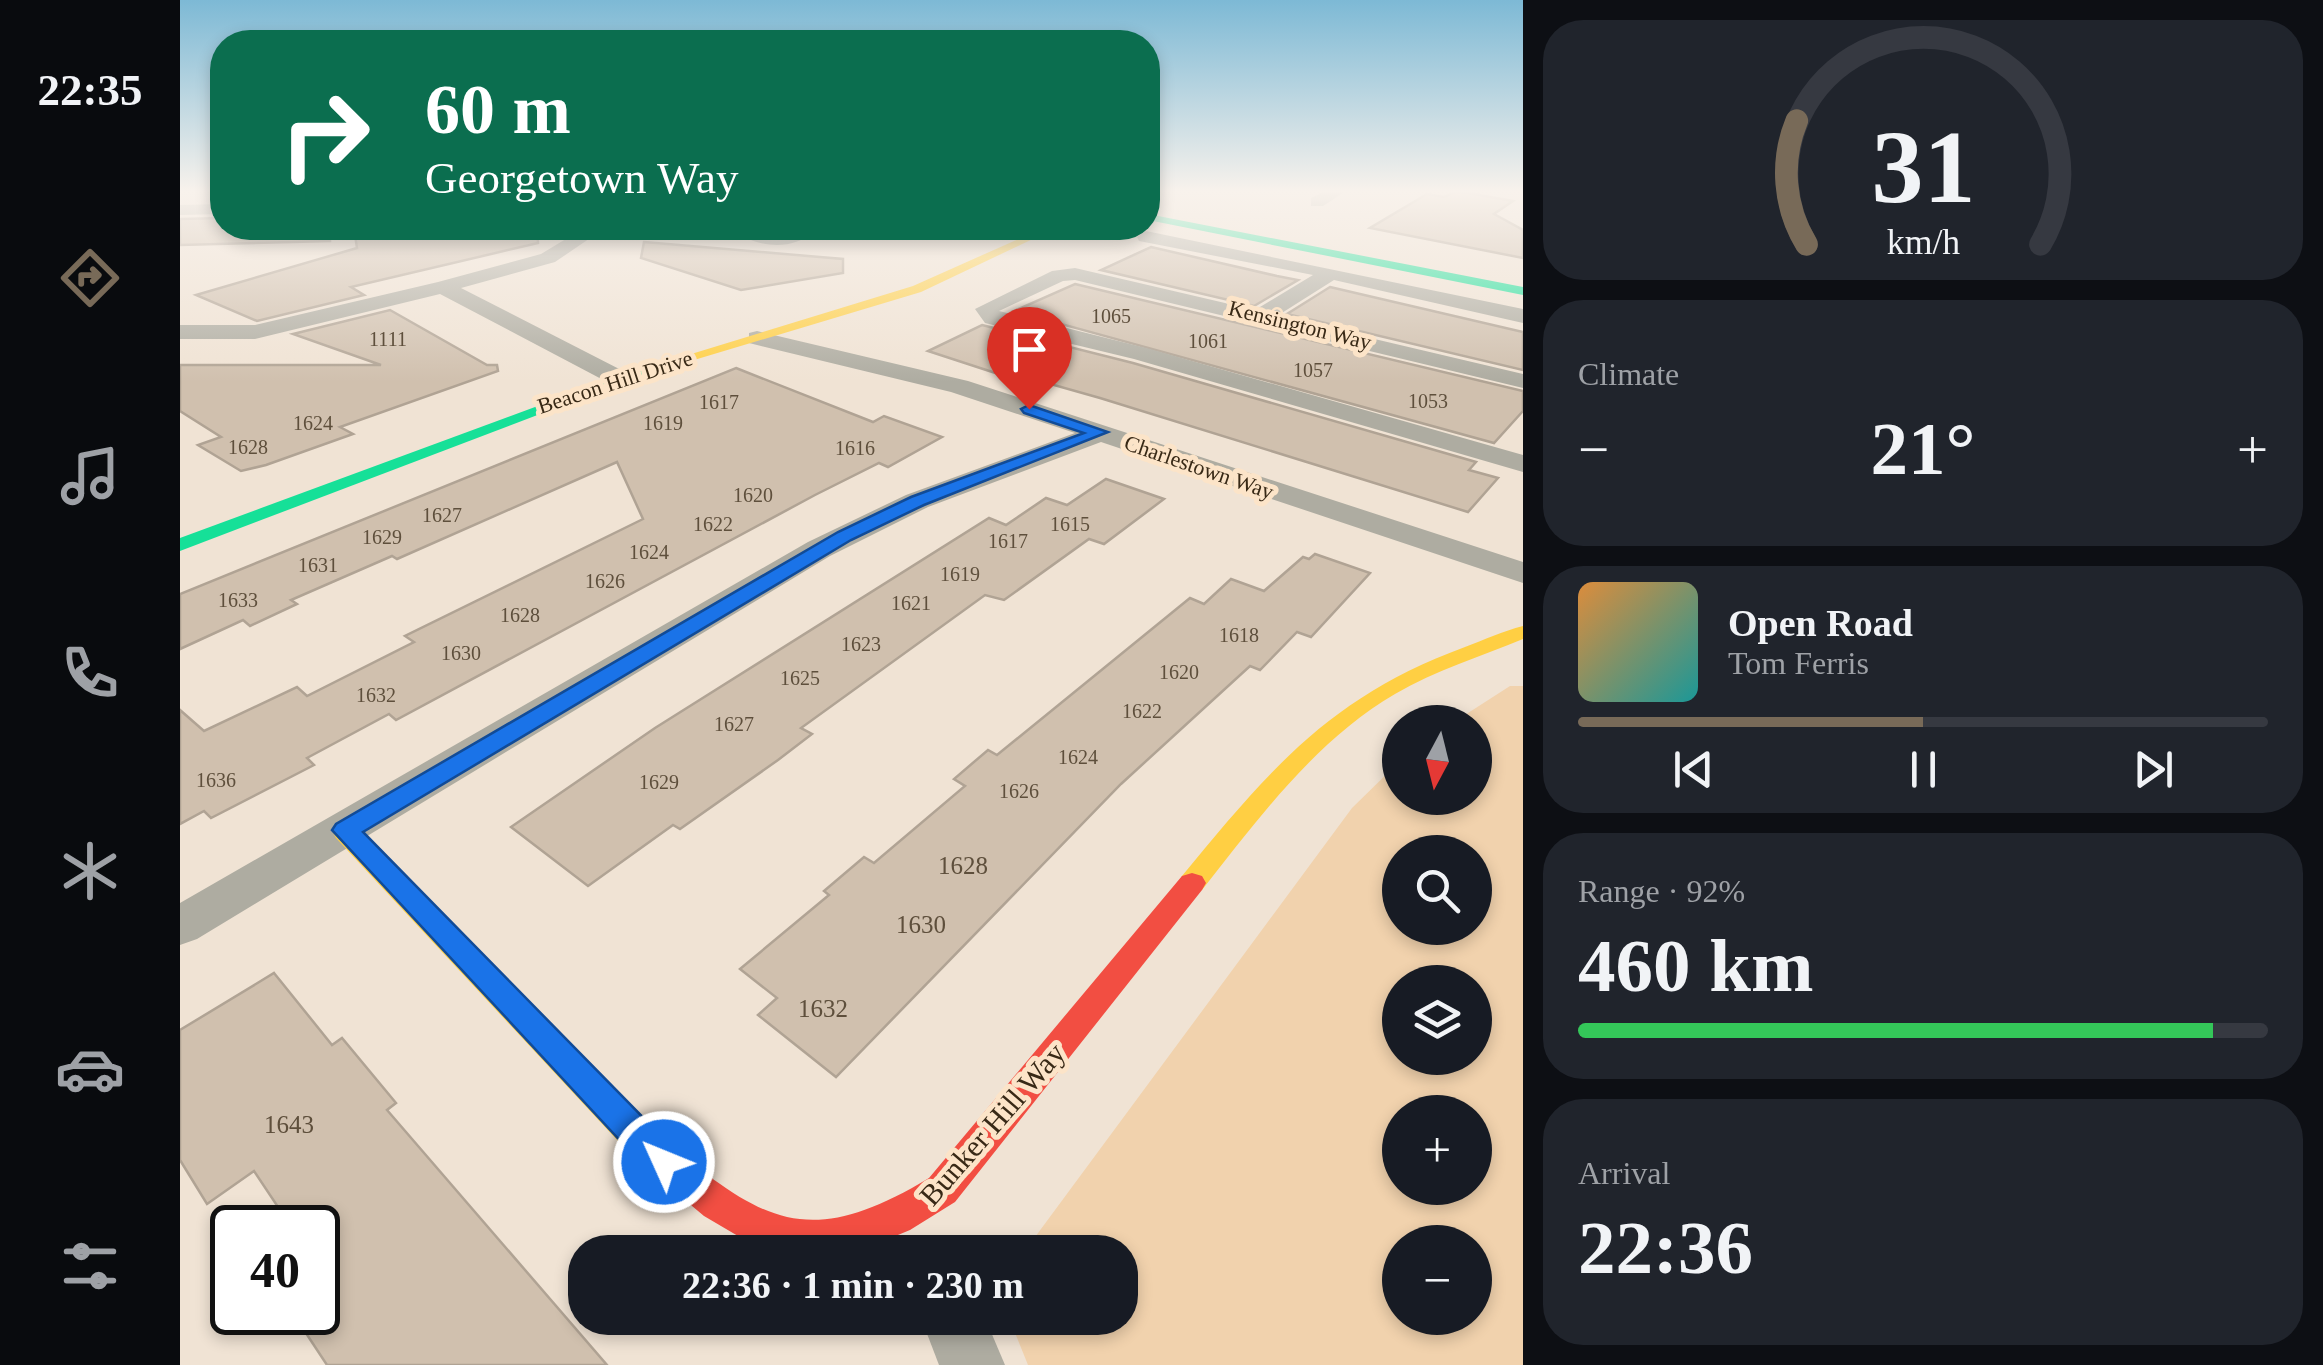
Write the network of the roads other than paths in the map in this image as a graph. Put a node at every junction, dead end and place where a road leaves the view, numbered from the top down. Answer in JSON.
{"nodes":[{"id":1,"x":553,"y":255,"type":"edge"},
{"id":2,"x":993,"y":255,"type":"edge"},
{"id":3,"x":1258,"y":255,"type":"edge"},
{"id":4,"x":1310,"y":255,"type":"edge"},
{"id":5,"x":1421,"y":255,"type":"edge"},
{"id":6,"x":1331,"y":273,"type":"junction"},
{"id":7,"x":1523,"y":274,"type":"edge"},
{"id":8,"x":443,"y":287,"type":"junction"},
{"id":9,"x":1523,"y":291,"type":"edge"},
{"id":10,"x":1261,"y":316,"type":"junction"},
{"id":11,"x":1523,"y":316,"type":"edge"},
{"id":12,"x":180,"y":332,"type":"edge"},
{"id":13,"x":757,"y":338,"type":"junction"},
{"id":14,"x":618,"y":378,"type":"junction"},
{"id":15,"x":1523,"y":381,"type":"edge"},
{"id":16,"x":1100,"y":432,"type":"junction"},
{"id":17,"x":1523,"y":464,"type":"edge"},
{"id":18,"x":180,"y":545,"type":"edge"},
{"id":19,"x":1523,"y":574,"type":"edge"},
{"id":20,"x":1523,"y":632,"type":"edge"},
{"id":21,"x":345,"y":830,"type":"junction"},
{"id":22,"x":180,"y":926,"type":"edge"},
{"id":23,"x":783,"y":1235,"type":"edge"},
{"id":24,"x":910,"y":1235,"type":"edge"},
{"id":25,"x":959,"y":1335,"type":"edge"},
{"id":26,"x":972,"y":1365,"type":"edge"}],
"edges":[{"from":1,"to":8,"type":"street"},
{"from":2,"to":13,"type":"street","name":"Beacon Hill Drive"},
{"from":3,"to":6,"type":"street"},
{"from":4,"to":9,"type":"street"},
{"from":5,"to":7,"type":"street"},
{"from":6,"to":10,"type":"street"},
{"from":6,"to":11,"type":"street"},
{"from":8,"to":12,"type":"street"},
{"from":8,"to":14,"type":"street"},
{"from":10,"to":15,"type":"street","name":"Kensington Way"},
{"from":10,"to":17,"type":"street","name":"Kensington Way"},
{"from":13,"to":14,"type":"street","name":"Beacon Hill Drive"},
{"from":13,"to":16,"type":"street","name":"Charlestown Way"},
{"from":14,"to":18,"type":"street","name":"Beacon Hill Drive"},
{"from":16,"to":19,"type":"street","name":"Charlestown Way"},
{"from":16,"to":21,"type":"street"},
{"from":20,"to":24,"type":"street","name":"Bunker Hill Way"},
{"from":21,"to":22,"type":"street"},
{"from":21,"to":23,"type":"street","name":"Bunker Hill Way"},
{"from":25,"to":26,"type":"street"}]}
